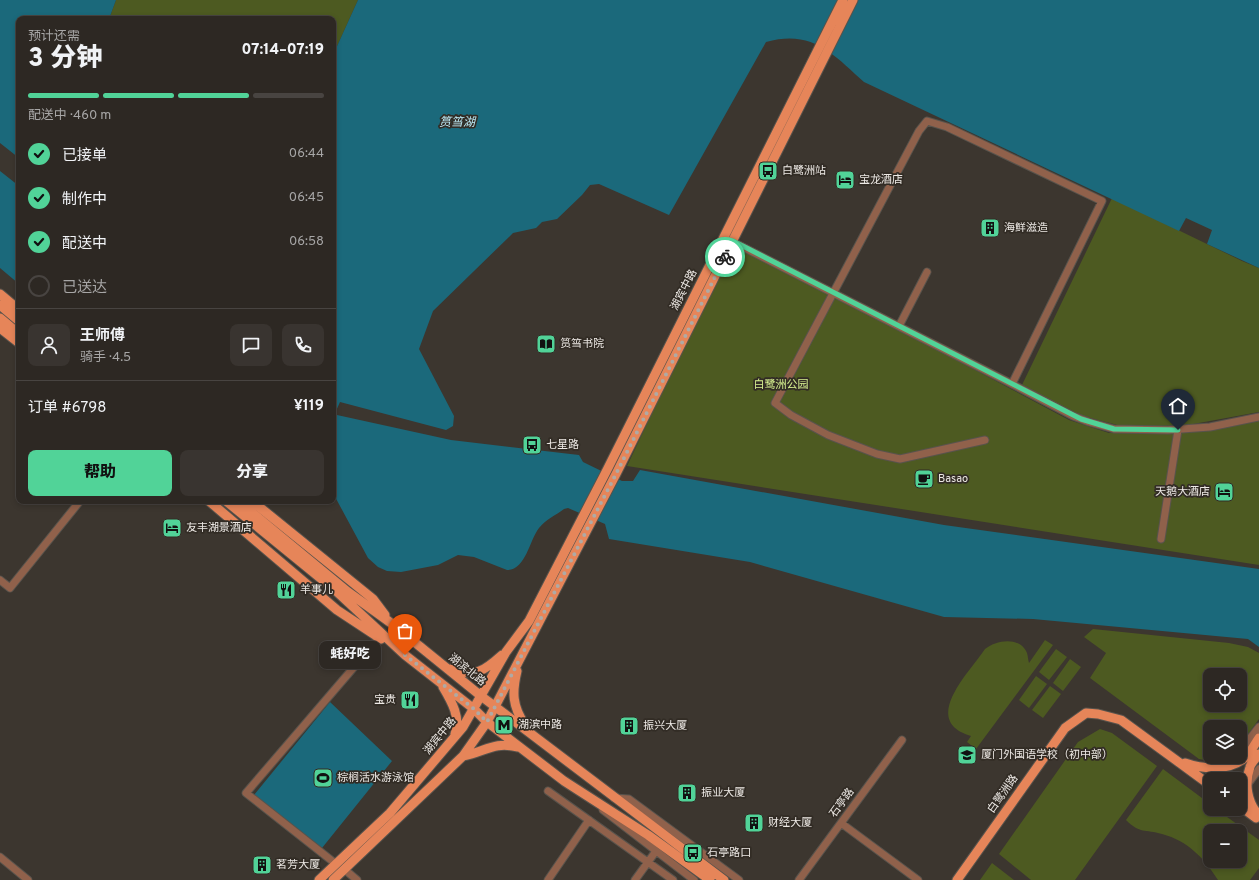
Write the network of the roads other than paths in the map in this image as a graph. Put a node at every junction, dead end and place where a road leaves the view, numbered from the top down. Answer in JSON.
{"nodes":[{"id":1,"x":843,"y":0,"type":"edge"},
{"id":2,"x":853,"y":0,"type":"edge"},
{"id":3,"x":819,"y":59,"type":"junction"},
{"id":4,"x":724,"y":238,"type":"junction"},
{"id":5,"x":733,"y":241,"type":"junction"},
{"id":6,"x":927,"y":272,"type":"dead end"},
{"id":7,"x":835,"y":293,"type":"junction"},
{"id":8,"x":0,"y":294,"type":"edge"},
{"id":9,"x":0,"y":305,"type":"edge"},
{"id":10,"x":16,"y":307,"type":"edge"},
{"id":11,"x":0,"y":318,"type":"edge"},
{"id":12,"x":16,"y":318,"type":"edge"},
{"id":13,"x":899,"y":326,"type":"junction"},
{"id":14,"x":0,"y":328,"type":"edge"},
{"id":15,"x":16,"y":331,"type":"edge"},
{"id":16,"x":16,"y":341,"type":"edge"},
{"id":17,"x":1012,"y":384,"type":"junction"},
{"id":18,"x":1259,"y":417,"type":"edge"},
{"id":19,"x":1178,"y":430,"type":"junction"},
{"id":20,"x":985,"y":440,"type":"dead end"},
{"id":21,"x":78,"y":504,"type":"edge"},
{"id":22,"x":213,"y":504,"type":"edge"},
{"id":23,"x":230,"y":504,"type":"edge"},
{"id":24,"x":242,"y":504,"type":"edge"},
{"id":25,"x":256,"y":504,"type":"edge"},
{"id":26,"x":1161,"y":539,"type":"dead end"},
{"id":27,"x":0,"y":580,"type":"edge"},
{"id":28,"x":390,"y":623,"type":"junction"},
{"id":29,"x":379,"y":638,"type":"junction"},
{"id":30,"x":506,"y":652,"type":"junction"},
{"id":31,"x":405,"y":655,"type":"junction"},
{"id":32,"x":520,"y":658,"type":"junction"},
{"id":33,"x":445,"y":667,"type":"junction"},
{"id":34,"x":438,"y":681,"type":"junction"},
{"id":35,"x":481,"y":696,"type":"junction"},
{"id":36,"x":495,"y":706,"type":"junction"},
{"id":37,"x":474,"y":709,"type":"junction"},
{"id":38,"x":487,"y":722,"type":"junction"},
{"id":39,"x":1259,"y":727,"type":"edge"},
{"id":40,"x":529,"y":731,"type":"junction"},
{"id":41,"x":1259,"y":738,"type":"edge"},
{"id":42,"x":453,"y":740,"type":"junction"},
{"id":43,"x":902,"y":740,"type":"dead end"},
{"id":44,"x":1247,"y":742,"type":"edge"},
{"id":45,"x":522,"y":749,"type":"junction"},
{"id":46,"x":1259,"y":754,"type":"edge"},
{"id":47,"x":463,"y":756,"type":"junction"},
{"id":48,"x":1174,"y":759,"type":"junction"},
{"id":49,"x":1230,"y":764,"type":"edge"},
{"id":50,"x":1228,"y":767,"type":"junction"},
{"id":51,"x":1259,"y":769,"type":"edge"},
{"id":52,"x":1203,"y":780,"type":"edge"},
{"id":53,"x":564,"y":781,"type":"junction"},
{"id":54,"x":1247,"y":786,"type":"junction"},
{"id":55,"x":548,"y":791,"type":"dead end"},
{"id":56,"x":614,"y":798,"type":"junction"},
{"id":57,"x":1247,"y":811,"type":"edge"},
{"id":58,"x":1259,"y":815,"type":"edge"},
{"id":59,"x":590,"y":820,"type":"junction"},
{"id":60,"x":1259,"y":820,"type":"edge"},
{"id":61,"x":841,"y":823,"type":"junction"},
{"id":62,"x":656,"y":851,"type":"junction"},
{"id":63,"x":0,"y":857,"type":"edge"},
{"id":64,"x":648,"y":862,"type":"junction"},
{"id":65,"x":340,"y":867,"type":"junction"},
{"id":66,"x":28,"y":880,"type":"edge"},
{"id":67,"x":319,"y":880,"type":"edge"},
{"id":68,"x":333,"y":880,"type":"edge"},
{"id":69,"x":357,"y":880,"type":"edge"},
{"id":70,"x":548,"y":880,"type":"edge"},
{"id":71,"x":635,"y":880,"type":"edge"},
{"id":72,"x":673,"y":880,"type":"edge"},
{"id":73,"x":694,"y":880,"type":"edge"},
{"id":74,"x":710,"y":880,"type":"edge"},
{"id":75,"x":724,"y":880,"type":"edge"},
{"id":76,"x":739,"y":880,"type":"edge"},
{"id":77,"x":799,"y":880,"type":"edge"},
{"id":78,"x":918,"y":880,"type":"edge"},
{"id":79,"x":956,"y":880,"type":"edge"}],
"edges":[{"from":1,"to":3,"type":"main road"},
{"from":2,"to":3,"type":"main road"},
{"from":3,"to":4,"type":"main road","name":"湖宾中路"},
{"from":3,"to":5,"type":"main road"},
{"from":4,"to":5,"type":"street"},
{"from":4,"to":30,"type":"main road","name":"湖宾中路"},
{"from":5,"to":7,"type":"street"},
{"from":5,"to":32,"type":"main road"},
{"from":6,"to":13,"type":"street"},
{"from":7,"to":13,"type":"street"},
{"from":7,"to":17,"type":"street"},
{"from":7,"to":20,"type":"street"},
{"from":8,"to":10,"type":"main road"},
{"from":9,"to":12,"type":"main road"},
{"from":11,"to":15,"type":"main road"},
{"from":13,"to":17,"type":"street"},
{"from":14,"to":16,"type":"main road"},
{"from":17,"to":19,"type":"street"},
{"from":18,"to":19,"type":"street"},
{"from":19,"to":26,"type":"street"},
{"from":21,"to":27,"type":"street"},
{"from":22,"to":29,"type":"main road"},
{"from":23,"to":31,"type":"main road"},
{"from":24,"to":28,"type":"main road","name":"湖滨北路"},
{"from":25,"to":28,"type":"main road"},
{"from":28,"to":33,"type":"main road","name":"湖滨北路"},
{"from":29,"to":31,"type":"main road"},
{"from":29,"to":65,"type":"street"},
{"from":30,"to":33,"type":"main road"},
{"from":30,"to":35,"type":"main road","name":"湖宾中路"},
{"from":31,"to":34,"type":"main road"},
{"from":32,"to":36,"type":"main road"},
{"from":32,"to":40,"type":"main road"},
{"from":33,"to":35,"type":"main road","name":"湖滨北路"},
{"from":34,"to":37,"type":"main road"},
{"from":34,"to":42,"type":"main road"},
{"from":35,"to":36,"type":"main road","name":"湖滨北路"},
{"from":35,"to":37,"type":"main road","name":"湖宾中路"},
{"from":36,"to":38,"type":"main road"},
{"from":36,"to":40,"type":"main road","name":"湖滨北路"},
{"from":37,"to":38,"type":"main road"},
{"from":37,"to":42,"type":"main road","name":"湖宾中路"},
{"from":38,"to":45,"type":"main road"},
{"from":38,"to":47,"type":"main road"},
{"from":39,"to":44,"type":"street"},
{"from":40,"to":56,"type":"main road","name":"湖滨北路"},
{"from":41,"to":50,"type":"main road","name":"白鹭洲路"},
{"from":42,"to":65,"type":"main road","name":"湖宾中路"},
{"from":43,"to":61,"type":"street","name":"石亭路"},
{"from":45,"to":47,"type":"main road"},
{"from":45,"to":53,"type":"main road"},
{"from":46,"to":54,"type":"main road"},
{"from":47,"to":65,"type":"main road"},
{"from":48,"to":50,"type":"main road","name":"白鹭洲路"},
{"from":48,"to":52,"type":"main road","name":"白鹭洲路"},
{"from":48,"to":79,"type":"main road","name":"白鹭洲路"},
{"from":49,"to":50,"type":"street"},
{"from":51,"to":54,"type":"street"},
{"from":53,"to":62,"type":"street"},
{"from":53,"to":74,"type":"main road"},
{"from":54,"to":58,"type":"main road"},
{"from":55,"to":59,"type":"street"},
{"from":56,"to":75,"type":"main road","name":"湖滨北路"},
{"from":56,"to":76,"type":"street"},
{"from":57,"to":60,"type":"main road"},
{"from":59,"to":64,"type":"street"},
{"from":59,"to":70,"type":"street"},
{"from":61,"to":77,"type":"street","name":"石亭路"},
{"from":61,"to":78,"type":"street"},
{"from":62,"to":64,"type":"street"},
{"from":62,"to":73,"type":"street"},
{"from":63,"to":66,"type":"street"},
{"from":64,"to":71,"type":"street"},
{"from":64,"to":72,"type":"street"},
{"from":65,"to":67,"type":"main road","name":"湖宾中路"},
{"from":65,"to":68,"type":"main road"},
{"from":65,"to":69,"type":"street"}]}
